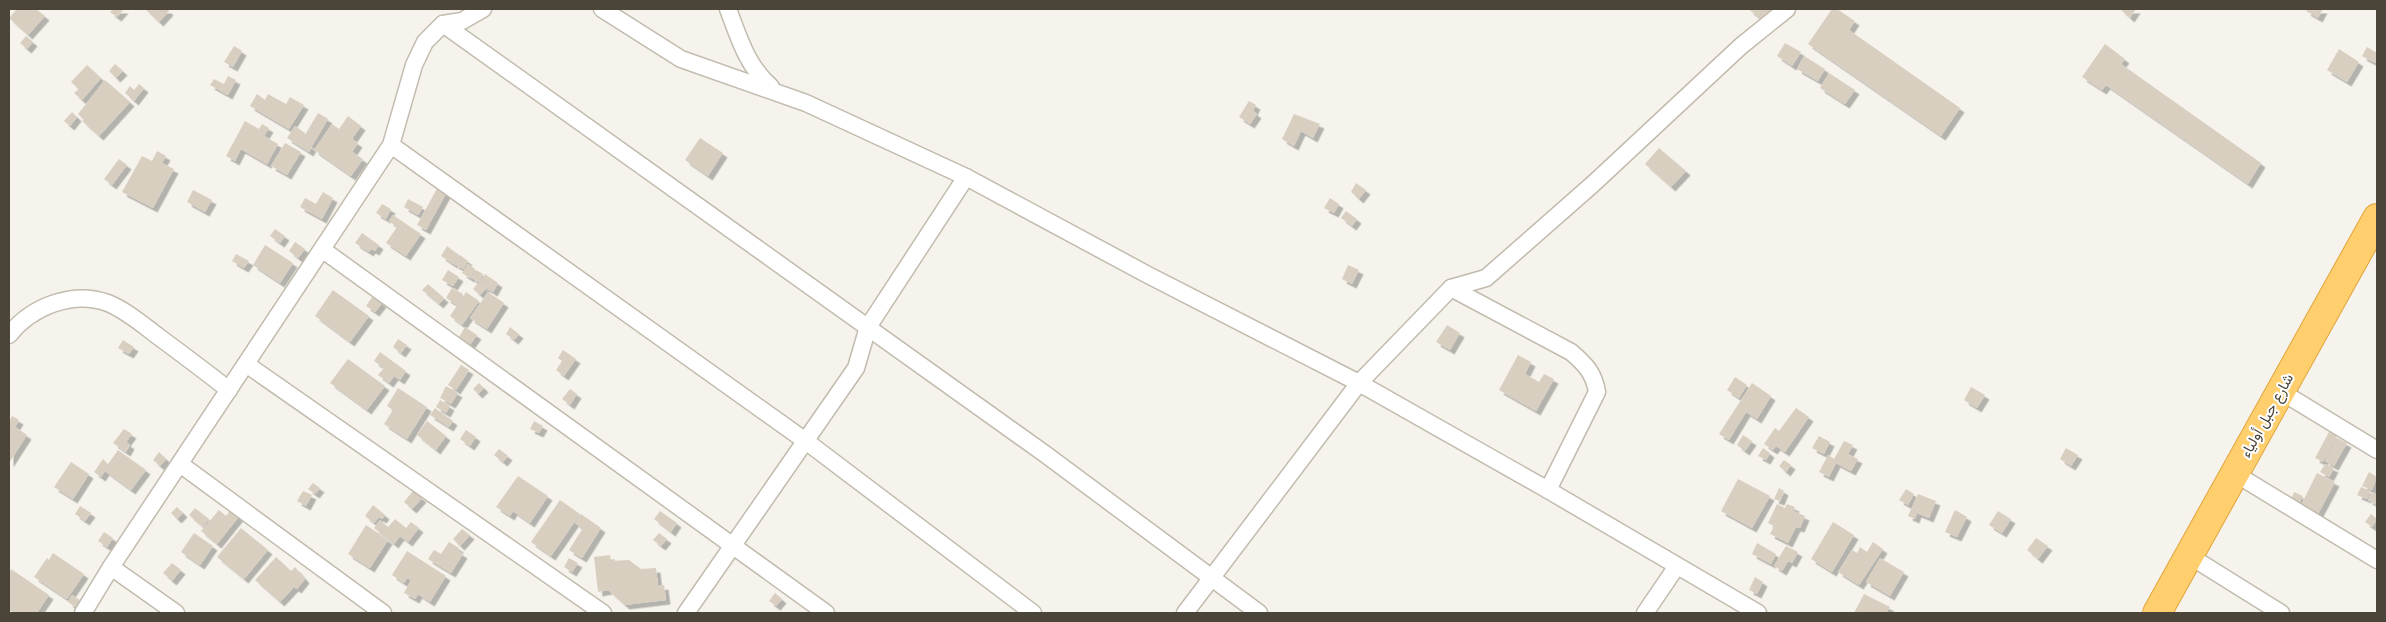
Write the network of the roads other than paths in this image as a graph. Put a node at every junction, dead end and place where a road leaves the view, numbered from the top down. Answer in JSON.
{"nodes":[{"id":1,"x":483,"y":9,"type":"edge"},
{"id":2,"x":602,"y":9,"type":"edge"},
{"id":3,"x":728,"y":9,"type":"edge"},
{"id":4,"x":1787,"y":9,"type":"edge"},
{"id":5,"x":443,"y":24,"type":"junction"},
{"id":6,"x":775,"y":90,"type":"junction"},
{"id":7,"x":391,"y":145,"type":"junction"},
{"id":8,"x":966,"y":177,"type":"junction"},
{"id":9,"x":2373,"y":236,"type":"edge"},
{"id":10,"x":323,"y":250,"type":"junction"},
{"id":11,"x":1451,"y":288,"type":"junction"},
{"id":12,"x":868,"y":327,"type":"junction"},
{"id":13,"x":9,"y":335,"type":"edge"},
{"id":14,"x":246,"y":364,"type":"junction"},
{"id":15,"x":1359,"y":383,"type":"junction"},
{"id":16,"x":229,"y":390,"type":"junction"},
{"id":17,"x":2280,"y":391,"type":"junction"},
{"id":18,"x":807,"y":442,"type":"junction"},
{"id":19,"x":2377,"y":450,"type":"edge"},
{"id":20,"x":180,"y":464,"type":"junction"},
{"id":21,"x":2234,"y":473,"type":"junction"},
{"id":22,"x":1548,"y":490,"type":"junction"},
{"id":23,"x":733,"y":546,"type":"junction"},
{"id":24,"x":2188,"y":555,"type":"junction"},
{"id":25,"x":2377,"y":560,"type":"edge"},
{"id":26,"x":1677,"y":566,"type":"junction"},
{"id":27,"x":111,"y":567,"type":"junction"},
{"id":28,"x":1212,"y":579,"type":"junction"},
{"id":29,"x":83,"y":613,"type":"edge"},
{"id":30,"x":176,"y":613,"type":"edge"},
{"id":31,"x":383,"y":613,"type":"edge"},
{"id":32,"x":603,"y":613,"type":"edge"},
{"id":33,"x":686,"y":613,"type":"edge"},
{"id":34,"x":826,"y":613,"type":"edge"},
{"id":35,"x":1033,"y":613,"type":"edge"},
{"id":36,"x":1185,"y":613,"type":"edge"},
{"id":37,"x":1259,"y":613,"type":"edge"},
{"id":38,"x":1645,"y":613,"type":"edge"},
{"id":39,"x":1758,"y":613,"type":"edge"},
{"id":40,"x":2157,"y":613,"type":"edge"},
{"id":41,"x":2281,"y":613,"type":"edge"}],
"edges":[{"from":1,"to":5,"type":"street"},
{"from":2,"to":6,"type":"street"},
{"from":3,"to":6,"type":"street"},
{"from":4,"to":11,"type":"street"},
{"from":5,"to":7,"type":"street"},
{"from":5,"to":12,"type":"street"},
{"from":6,"to":8,"type":"street"},
{"from":7,"to":10,"type":"street"},
{"from":7,"to":18,"type":"street"},
{"from":8,"to":12,"type":"street"},
{"from":8,"to":15,"type":"street"},
{"from":9,"to":17,"type":"highway","name":"شارع جبل أولياء"},
{"from":10,"to":14,"type":"street"},
{"from":10,"to":23,"type":"street"},
{"from":11,"to":15,"type":"street"},
{"from":11,"to":22,"type":"street"},
{"from":12,"to":18,"type":"street"},
{"from":12,"to":28,"type":"street"},
{"from":13,"to":16,"type":"street"},
{"from":14,"to":16,"type":"street"},
{"from":14,"to":32,"type":"street"},
{"from":15,"to":22,"type":"street"},
{"from":15,"to":28,"type":"street"},
{"from":16,"to":20,"type":"street"},
{"from":17,"to":19,"type":"street"},
{"from":17,"to":21,"type":"highway","name":"شارع جبل أولياء"},
{"from":18,"to":23,"type":"street"},
{"from":18,"to":35,"type":"street"},
{"from":20,"to":27,"type":"street"},
{"from":20,"to":31,"type":"street"},
{"from":21,"to":24,"type":"highway","name":"شارع جبل أولياء"},
{"from":21,"to":25,"type":"street"},
{"from":22,"to":26,"type":"street"},
{"from":23,"to":33,"type":"street"},
{"from":23,"to":34,"type":"street"},
{"from":24,"to":40,"type":"highway","name":"شارع جبل أولياء"},
{"from":24,"to":41,"type":"street"},
{"from":26,"to":38,"type":"street"},
{"from":26,"to":39,"type":"street"},
{"from":27,"to":29,"type":"street"},
{"from":27,"to":30,"type":"street"},
{"from":28,"to":36,"type":"street"},
{"from":28,"to":37,"type":"street"}]}
